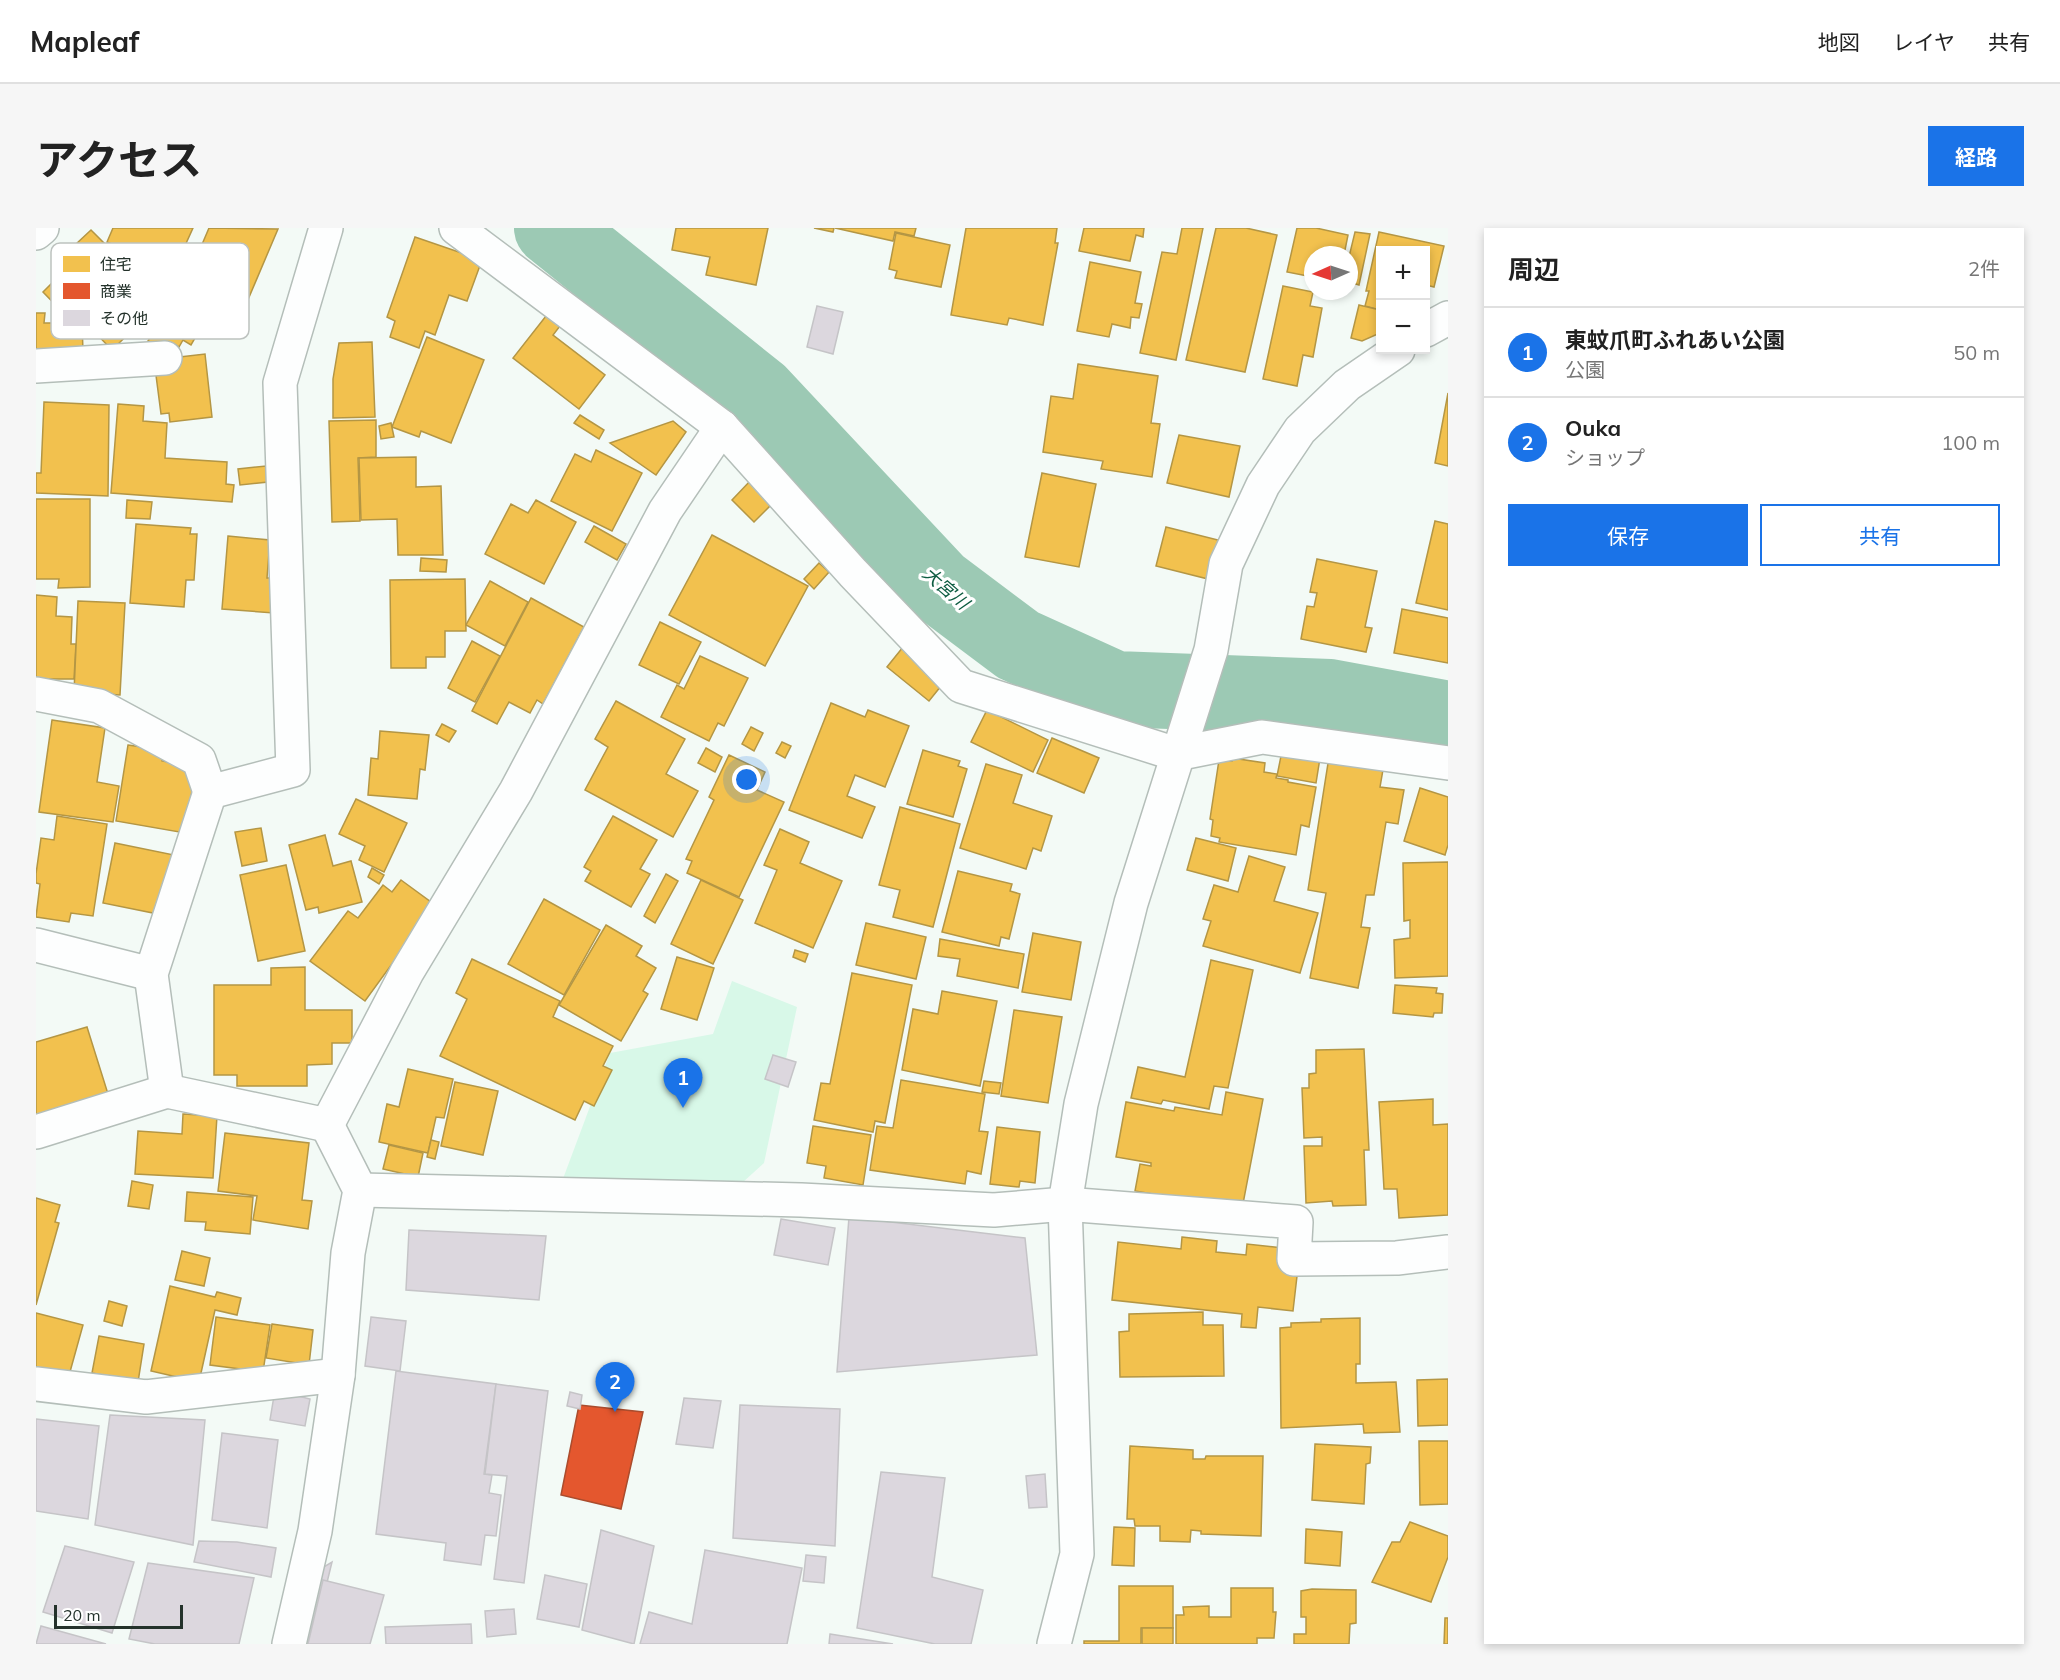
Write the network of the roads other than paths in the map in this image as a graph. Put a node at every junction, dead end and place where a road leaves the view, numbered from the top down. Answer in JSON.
{"nodes":[{"id":1,"x":42,"y":228,"type":"edge"},
{"id":2,"x":326,"y":228,"type":"edge"},
{"id":3,"x":456,"y":228,"type":"edge"},
{"id":4,"x":36,"y":233,"type":"edge"},
{"id":5,"x":1448,"y":318,"type":"edge"},
{"id":6,"x":1430,"y":327,"type":"edge"},
{"id":7,"x":1392,"y":354,"type":"edge"},
{"id":8,"x":165,"y":358,"type":"dead end"},
{"id":9,"x":36,"y":366,"type":"edge"},
{"id":10,"x":722,"y":427,"type":"junction"},
{"id":11,"x":36,"y":694,"type":"edge"},
{"id":12,"x":1176,"y":754,"type":"junction"},
{"id":13,"x":1448,"y":763,"type":"edge"},
{"id":14,"x":210,"y":792,"type":"junction"},
{"id":15,"x":36,"y":945,"type":"edge"},
{"id":16,"x":151,"y":974,"type":"junction"},
{"id":17,"x":167,"y":1092,"type":"junction"},
{"id":18,"x":327,"y":1125,"type":"junction"},
{"id":19,"x":36,"y":1132,"type":"edge"},
{"id":20,"x":360,"y":1190,"type":"junction"},
{"id":21,"x":1065,"y":1204,"type":"junction"},
{"id":22,"x":1448,"y":1252,"type":"edge"},
{"id":23,"x":338,"y":1375,"type":"junction"},
{"id":24,"x":36,"y":1384,"type":"edge"},
{"id":25,"x":289,"y":1644,"type":"edge"},
{"id":26,"x":1054,"y":1644,"type":"edge"}],
"edges":[{"from":1,"to":4,"type":"street"},
{"from":2,"to":14,"type":"street"},
{"from":3,"to":10,"type":"street"},
{"from":5,"to":6,"type":"street"},
{"from":7,"to":12,"type":"street"},
{"from":8,"to":9,"type":"street"},
{"from":10,"to":12,"type":"street"},
{"from":10,"to":18,"type":"street"},
{"from":11,"to":14,"type":"street"},
{"from":12,"to":13,"type":"street"},
{"from":12,"to":21,"type":"street"},
{"from":14,"to":16,"type":"street"},
{"from":15,"to":16,"type":"street"},
{"from":16,"to":17,"type":"street"},
{"from":17,"to":18,"type":"street"},
{"from":17,"to":19,"type":"street"},
{"from":18,"to":20,"type":"street"},
{"from":20,"to":21,"type":"street"},
{"from":20,"to":23,"type":"street"},
{"from":21,"to":22,"type":"street"},
{"from":21,"to":26,"type":"street"},
{"from":23,"to":24,"type":"street"},
{"from":23,"to":25,"type":"street"}]}
